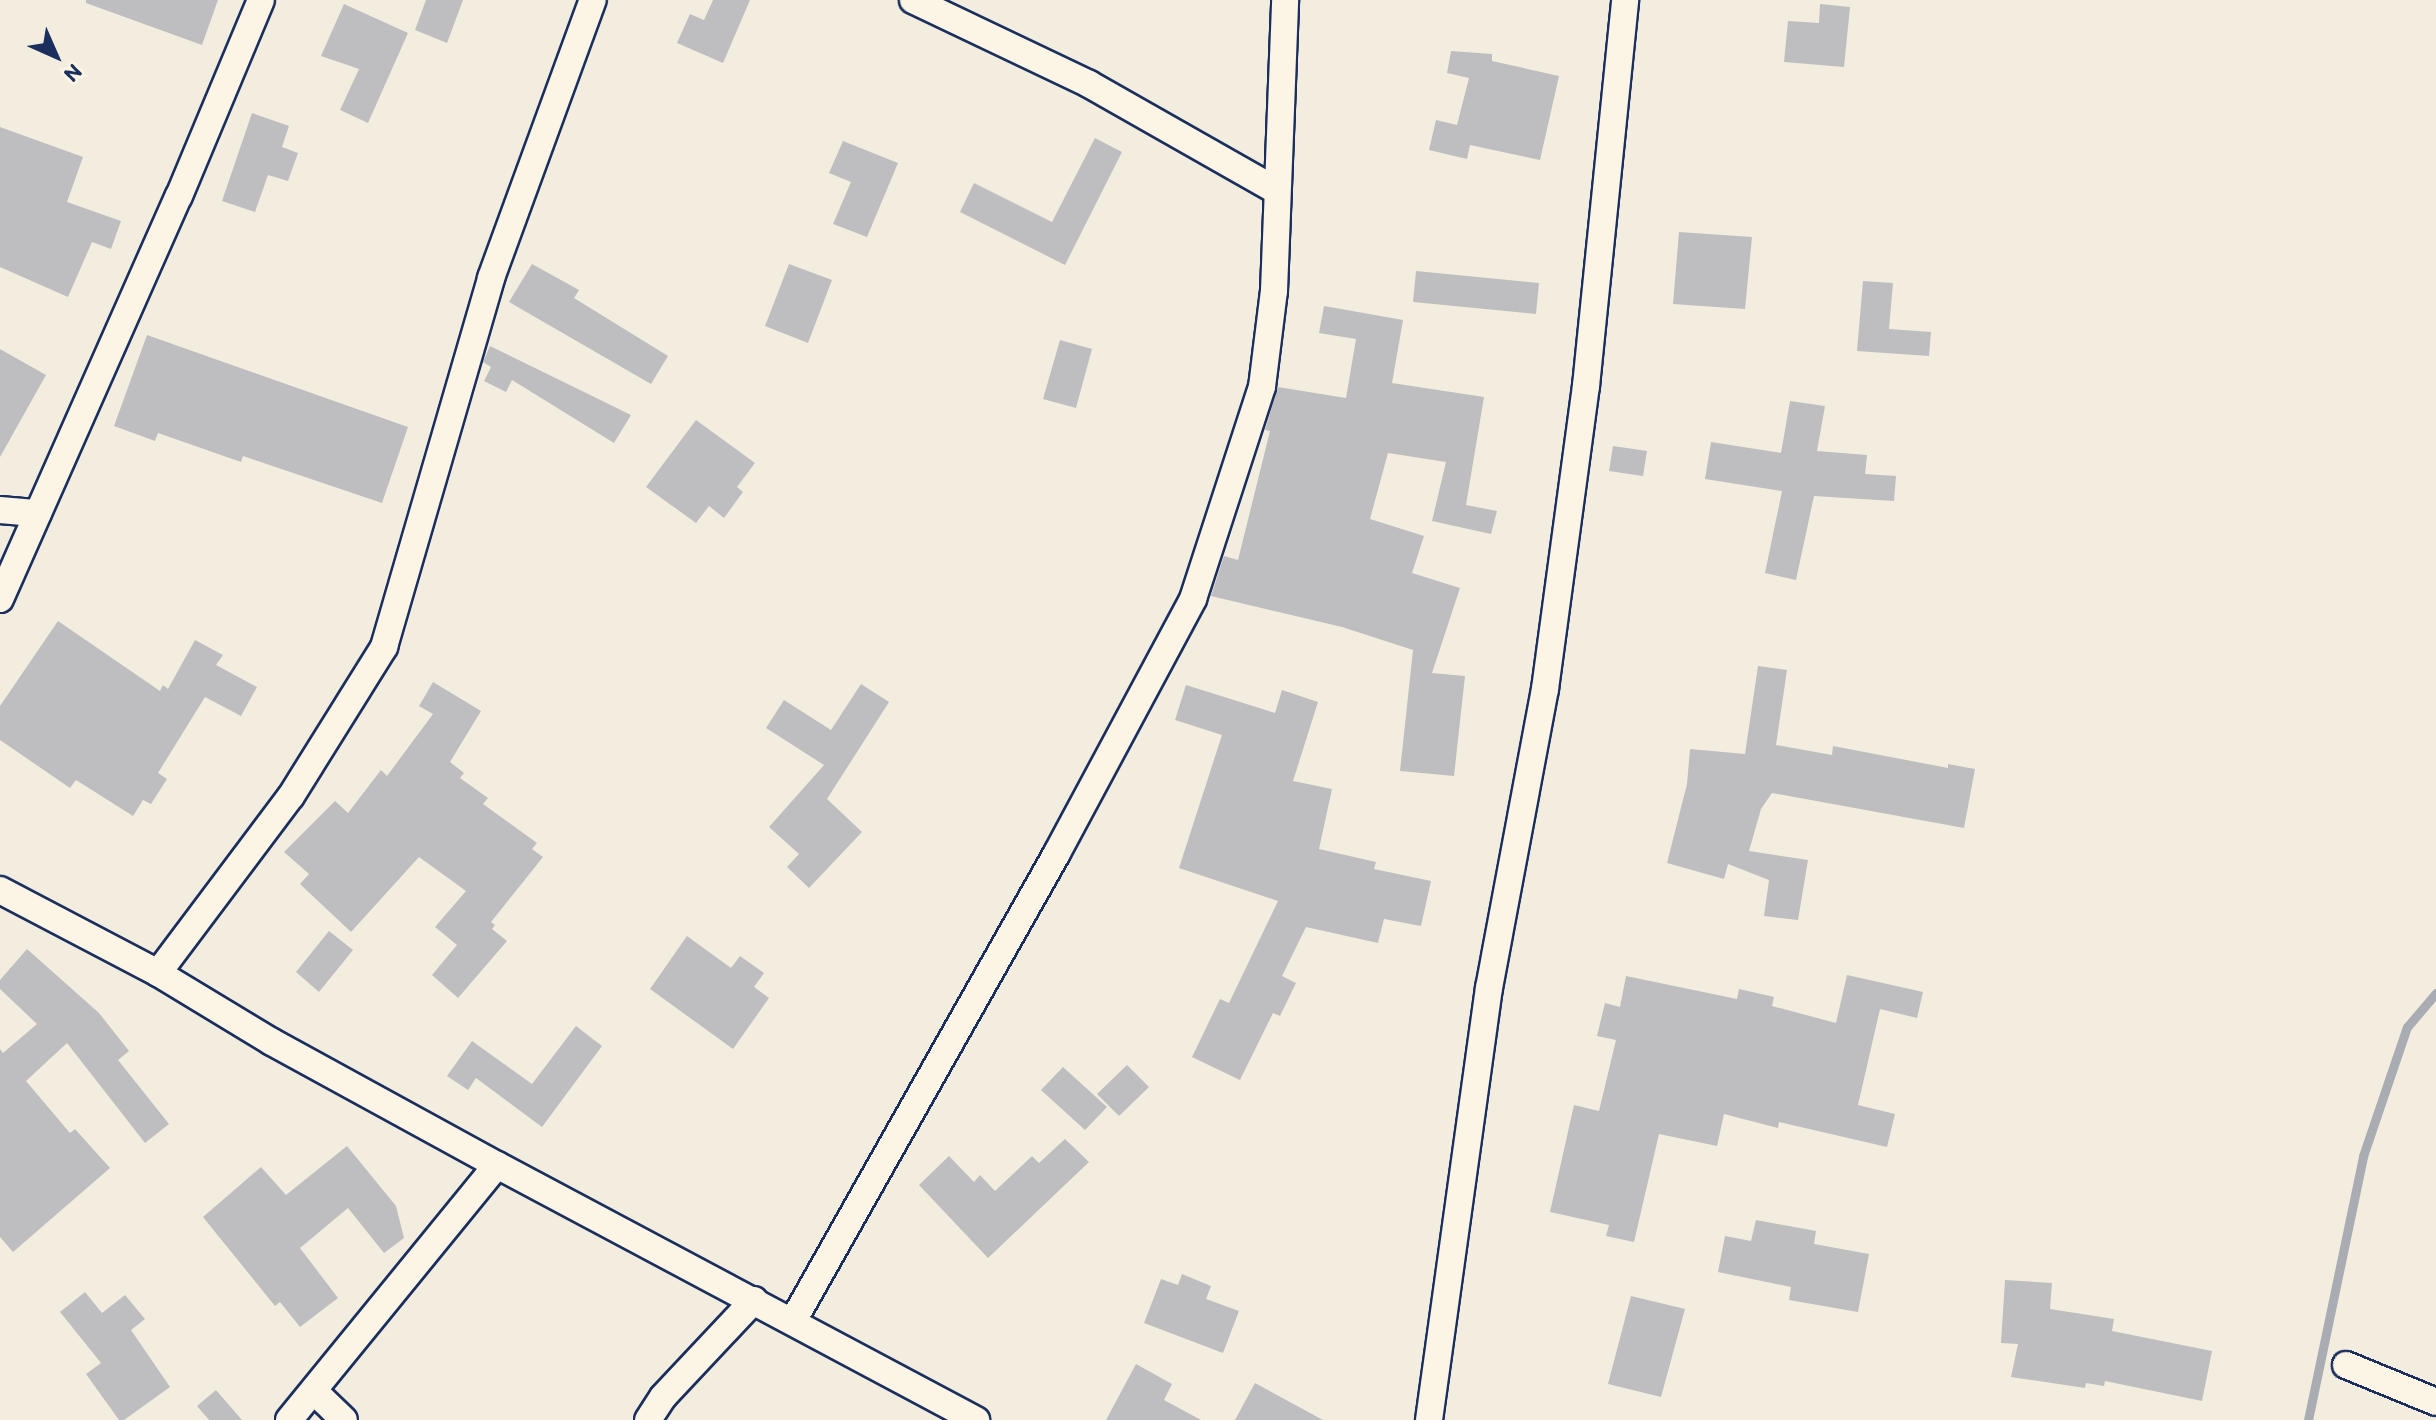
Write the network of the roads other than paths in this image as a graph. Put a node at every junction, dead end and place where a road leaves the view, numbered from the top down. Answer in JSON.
{"nodes":[{"id":1,"x":261,"y":0,"type":"edge"},
{"id":2,"x":593,"y":0,"type":"edge"},
{"id":3,"x":913,"y":0,"type":"edge"},
{"id":4,"x":1285,"y":0,"type":"edge"},
{"id":5,"x":1625,"y":0,"type":"edge"},
{"id":6,"x":1277,"y":191,"type":"junction"},
{"id":7,"x":0,"y":510,"type":"edge"},
{"id":8,"x":38,"y":513,"type":"junction"},
{"id":9,"x":2,"y":586,"type":"edge"},
{"id":10,"x":0,"y":890,"type":"edge"},
{"id":11,"x":158,"y":973,"type":"junction"},
{"id":12,"x":497,"y":1165,"type":"junction"},
{"id":13,"x":754,"y":1300,"type":"junction"},
{"id":14,"x":793,"y":1321,"type":"junction"},
{"id":15,"x":2346,"y":1365,"type":"dead end"},
{"id":16,"x":315,"y":1392,"type":"junction"},
{"id":17,"x":2436,"y":1402,"type":"edge"},
{"id":18,"x":289,"y":1420,"type":"edge"},
{"id":19,"x":344,"y":1420,"type":"edge"},
{"id":20,"x":648,"y":1420,"type":"edge"},
{"id":21,"x":976,"y":1420,"type":"edge"},
{"id":22,"x":1429,"y":1420,"type":"edge"}],
"edges":[{"from":1,"to":8,"type":"street"},
{"from":2,"to":11,"type":"street"},
{"from":3,"to":6,"type":"street"},
{"from":4,"to":6,"type":"street"},
{"from":5,"to":22,"type":"street"},
{"from":6,"to":14,"type":"street"},
{"from":7,"to":8,"type":"street"},
{"from":8,"to":9,"type":"street"},
{"from":10,"to":11,"type":"street"},
{"from":11,"to":12,"type":"street"},
{"from":12,"to":13,"type":"street"},
{"from":12,"to":16,"type":"street"},
{"from":13,"to":14,"type":"street"},
{"from":13,"to":20,"type":"street"},
{"from":14,"to":21,"type":"street"},
{"from":15,"to":17,"type":"street"},
{"from":16,"to":18,"type":"street"},
{"from":16,"to":19,"type":"street"}]}
